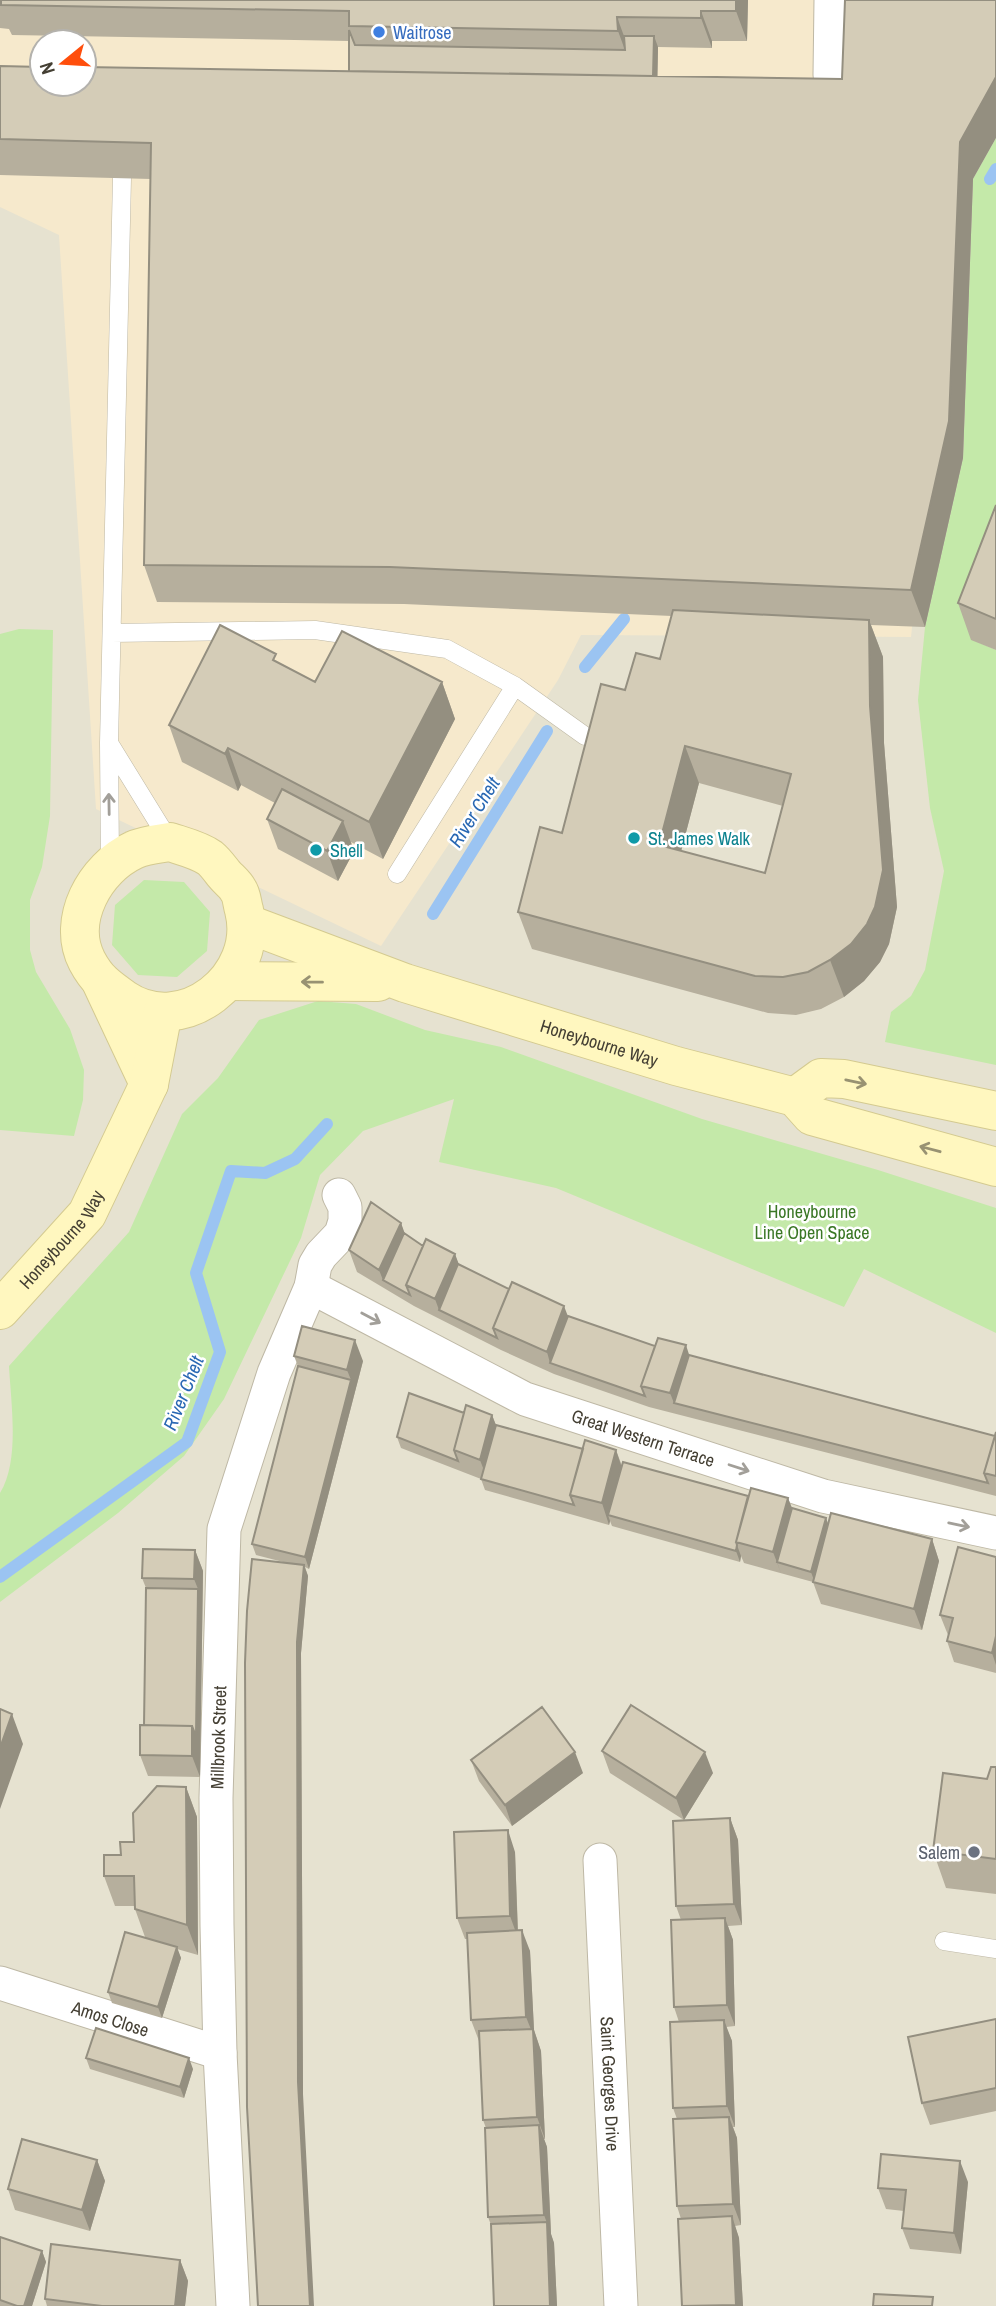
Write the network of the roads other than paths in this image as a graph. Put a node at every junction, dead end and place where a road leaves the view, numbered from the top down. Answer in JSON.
{"nodes":[{"id":1,"x":831,"y":0,"type":"edge"},
{"id":2,"x":830,"y":75,"type":"dead end"},
{"id":3,"x":122,"y":178,"type":"edge"},
{"id":4,"x":112,"y":633,"type":"junction"},
{"id":5,"x":515,"y":686,"type":"junction"},
{"id":6,"x":585,"y":736,"type":"edge"},
{"id":7,"x":109,"y":743,"type":"junction"},
{"id":8,"x":170,"y":842,"type":"junction"},
{"id":9,"x":110,"y":864,"type":"junction"},
{"id":10,"x":397,"y":874,"type":"dead end"},
{"id":11,"x":248,"y":924,"type":"junction"},
{"id":12,"x":229,"y":981,"type":"junction"},
{"id":13,"x":405,"y":983,"type":"junction"},
{"id":14,"x":102,"y":984,"type":"junction"},
{"id":15,"x":163,"y":1012,"type":"junction"},
{"id":16,"x":149,"y":1084,"type":"junction"},
{"id":17,"x":795,"y":1097,"type":"junction"},
{"id":18,"x":996,"y":1111,"type":"edge"},
{"id":19,"x":996,"y":1167,"type":"edge"},
{"id":20,"x":339,"y":1195,"type":"dead end"},
{"id":21,"x":311,"y":1286,"type":"junction"},
{"id":22,"x":0,"y":1310,"type":"edge"},
{"id":23,"x":996,"y":1533,"type":"edge"},
{"id":24,"x":600,"y":1860,"type":"dead end"},
{"id":25,"x":943,"y":1941,"type":"dead end"},
{"id":26,"x":996,"y":1949,"type":"edge"},
{"id":27,"x":0,"y":1983,"type":"edge"},
{"id":28,"x":220,"y":2053,"type":"junction"},
{"id":29,"x":233,"y":2306,"type":"edge"},
{"id":30,"x":621,"y":2306,"type":"edge"}],
"edges":[{"from":1,"to":2,"type":"street"},
{"from":3,"to":4,"type":"lane"},
{"from":4,"to":5,"type":"lane"},
{"from":4,"to":7,"type":"lane"},
{"from":5,"to":6,"type":"lane"},
{"from":5,"to":10,"type":"lane"},
{"from":7,"to":8,"type":"lane"},
{"from":9,"to":7,"type":"lane","one_way":true},
{"from":8,"to":9,"type":"street"},
{"from":8,"to":11,"type":"street"},
{"from":9,"to":14,"type":"street"},
{"from":11,"to":12,"type":"street"},
{"from":11,"to":13,"type":"street","name":"Honeybourne Way"},
{"from":13,"to":12,"type":"street","name":"Honeybourne Way","one_way":true},
{"from":12,"to":15,"type":"street"},
{"from":13,"to":17,"type":"street","name":"Honeybourne Way"},
{"from":14,"to":15,"type":"street"},
{"from":14,"to":16,"type":"street"},
{"from":15,"to":16,"type":"street","name":"Honeybourne Way"},
{"from":16,"to":22,"type":"street","name":"Honeybourne Way"},
{"from":17,"to":18,"type":"street","one_way":true},
{"from":19,"to":17,"type":"street","name":"Honeybourne Way","one_way":true},
{"from":20,"to":21,"type":"street","name":"Millbrook Street"},
{"from":21,"to":23,"type":"street","name":"Great Western Terrace","one_way":true},
{"from":21,"to":28,"type":"street","name":"Millbrook Street"},
{"from":24,"to":30,"type":"street","name":"Saint Georges Drive"},
{"from":25,"to":26,"type":"lane"},
{"from":27,"to":28,"type":"street","name":"Amos Close"},
{"from":28,"to":29,"type":"street","name":"Millbrook Street"}]}
